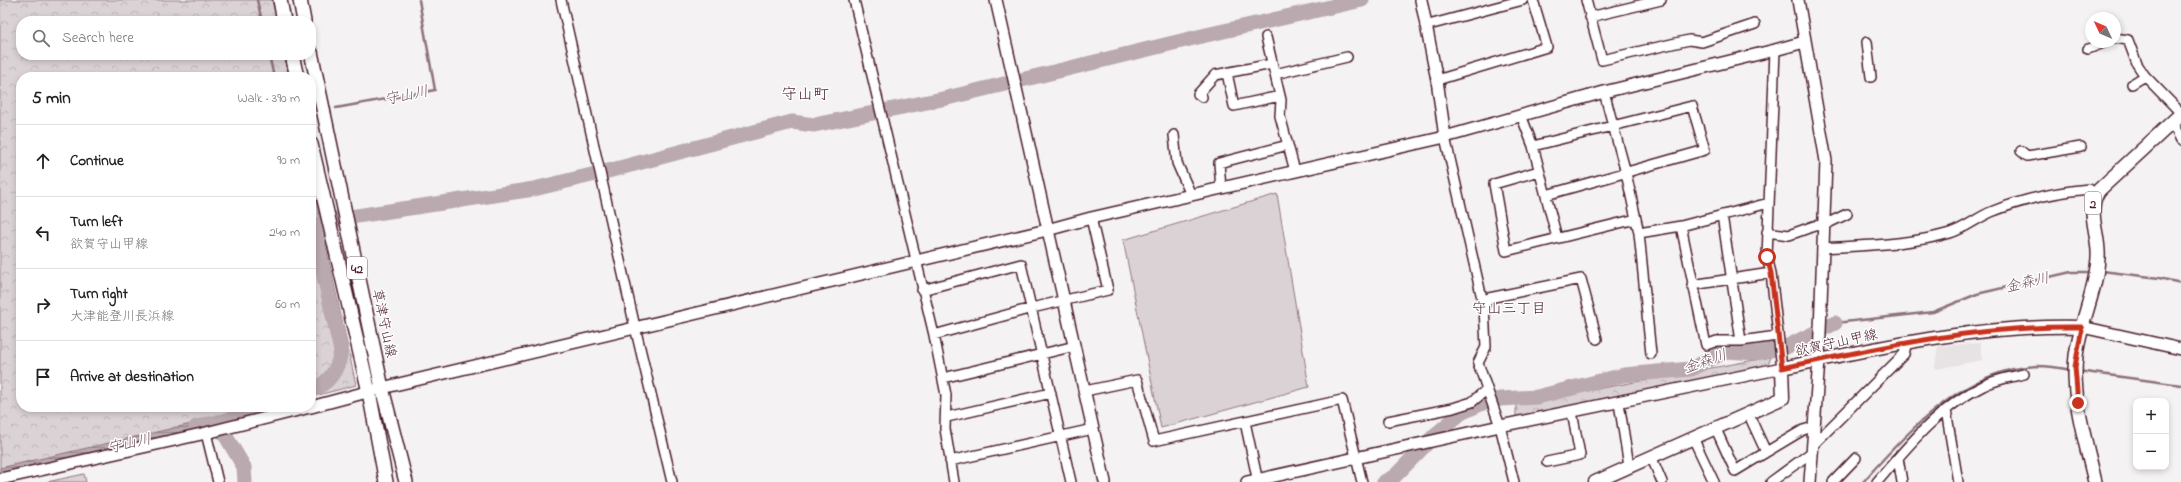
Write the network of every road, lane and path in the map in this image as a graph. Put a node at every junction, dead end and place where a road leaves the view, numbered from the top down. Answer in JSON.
{"nodes":[{"id":1,"x":280,"y":0,"type":"edge"},
{"id":2,"x":300,"y":0,"type":"edge"},
{"id":3,"x":561,"y":0,"type":"edge"},
{"id":4,"x":854,"y":0,"type":"edge"},
{"id":5,"x":996,"y":0,"type":"edge"},
{"id":6,"x":1421,"y":0,"type":"edge"},
{"id":7,"x":1523,"y":0,"type":"edge"},
{"id":8,"x":1533,"y":0,"type":"edge"},
{"id":9,"x":1586,"y":0,"type":"edge"},
{"id":10,"x":1661,"y":0,"type":"edge"},
{"id":11,"x":1798,"y":0,"type":"edge"},
{"id":12,"x":1638,"y":2,"type":"edge"},
{"id":13,"x":283,"y":16,"type":"edge"},
{"id":14,"x":303,"y":16,"type":"edge"},
{"id":15,"x":1590,"y":18,"type":"junction"},
{"id":16,"x":1755,"y":24,"type":"dead end"},
{"id":17,"x":1425,"y":26,"type":"junction"},
{"id":18,"x":1266,"y":37,"type":"dead end"},
{"id":19,"x":2121,"y":39,"type":"edge"},
{"id":20,"x":1804,"y":42,"type":"junction"},
{"id":21,"x":1867,"y":42,"type":"dead end"},
{"id":22,"x":1776,"y":50,"type":"junction"},
{"id":23,"x":1347,"y":57,"type":"dead end"},
{"id":24,"x":293,"y":60,"type":"edge"},
{"id":25,"x":313,"y":60,"type":"edge"},
{"id":26,"x":1272,"y":64,"type":"junction"},
{"id":27,"x":295,"y":72,"type":"edge"},
{"id":28,"x":315,"y":72,"type":"edge"},
{"id":29,"x":1227,"y":73,"type":"junction"},
{"id":30,"x":1274,"y":74,"type":"junction"},
{"id":31,"x":316,"y":76,"type":"edge"},
{"id":32,"x":2145,"y":76,"type":"junction"},
{"id":33,"x":1871,"y":77,"type":"dead end"},
{"id":34,"x":1437,"y":80,"type":"junction"},
{"id":35,"x":2132,"y":84,"type":"dead end"},
{"id":36,"x":1604,"y":92,"type":"junction"},
{"id":37,"x":1280,"y":96,"type":"junction"},
{"id":38,"x":1202,"y":97,"type":"dead end"},
{"id":39,"x":1521,"y":115,"type":"junction"},
{"id":40,"x":2178,"y":116,"type":"edge"},
{"id":41,"x":1613,"y":127,"type":"junction"},
{"id":42,"x":1174,"y":135,"type":"dead end"},
{"id":43,"x":1445,"y":137,"type":"junction"},
{"id":44,"x":2181,"y":140,"type":"edge"},
{"id":45,"x":1288,"y":145,"type":"junction"},
{"id":46,"x":1533,"y":146,"type":"junction"},
{"id":47,"x":2081,"y":147,"type":"dead end"},
{"id":48,"x":2021,"y":151,"type":"dead end"},
{"id":49,"x":316,"y":165,"type":"edge"},
{"id":50,"x":1295,"y":171,"type":"junction"},
{"id":51,"x":1539,"y":171,"type":"junction"},
{"id":52,"x":1626,"y":173,"type":"junction"},
{"id":53,"x":1221,"y":188,"type":"junction"},
{"id":54,"x":1191,"y":195,"type":"junction"},
{"id":55,"x":1546,"y":195,"type":"junction"},
{"id":56,"x":2096,"y":195,"type":"junction"},
{"id":57,"x":1769,"y":203,"type":"junction"},
{"id":58,"x":1847,"y":214,"type":"dead end"},
{"id":59,"x":1722,"y":215,"type":"junction"},
{"id":60,"x":1091,"y":218,"type":"junction"},
{"id":61,"x":1636,"y":219,"type":"junction"},
{"id":62,"x":1824,"y":225,"type":"junction"},
{"id":63,"x":1681,"y":226,"type":"junction"},
{"id":64,"x":1047,"y":230,"type":"junction"},
{"id":65,"x":1767,"y":232,"type":"junction"},
{"id":66,"x":1639,"y":233,"type":"junction"},
{"id":67,"x":1557,"y":238,"type":"junction"},
{"id":68,"x":1823,"y":248,"type":"junction"},
{"id":69,"x":915,"y":261,"type":"junction"},
{"id":70,"x":1771,"y":273,"type":"junction"},
{"id":71,"x":1731,"y":279,"type":"junction"},
{"id":72,"x":1692,"y":285,"type":"junction"},
{"id":73,"x":922,"y":290,"type":"junction"},
{"id":74,"x":1064,"y":300,"type":"junction"},
{"id":75,"x":1484,"y":307,"type":"junction"},
{"id":76,"x":1032,"y":308,"type":"junction"},
{"id":77,"x":635,"y":327,"type":"junction"},
{"id":78,"x":2082,"y":327,"type":"junction"},
{"id":79,"x":934,"y":336,"type":"junction"},
{"id":80,"x":1777,"y":336,"type":"junction"},
{"id":81,"x":1597,"y":339,"type":"dead end"},
{"id":82,"x":1741,"y":341,"type":"junction"},
{"id":83,"x":1907,"y":342,"type":"junction"},
{"id":84,"x":1075,"y":346,"type":"junction"},
{"id":85,"x":2181,"y":349,"type":"edge"},
{"id":86,"x":1042,"y":354,"type":"junction"},
{"id":87,"x":1651,"y":354,"type":"dead end"},
{"id":88,"x":1819,"y":360,"type":"junction"},
{"id":89,"x":1782,"y":368,"type":"junction"},
{"id":90,"x":2024,"y":374,"type":"dead end"},
{"id":91,"x":943,"y":378,"type":"junction"},
{"id":92,"x":382,"y":388,"type":"junction"},
{"id":93,"x":1487,"y":389,"type":"junction"},
{"id":94,"x":1085,"y":391,"type":"junction"},
{"id":95,"x":369,"y":392,"type":"junction"},
{"id":96,"x":1051,"y":393,"type":"junction"},
{"id":97,"x":1619,"y":403,"type":"junction"},
{"id":98,"x":316,"y":405,"type":"edge"},
{"id":99,"x":1946,"y":410,"type":"junction"},
{"id":100,"x":290,"y":412,"type":"edge"},
{"id":101,"x":1572,"y":412,"type":"junction"},
{"id":102,"x":1748,"y":413,"type":"junction"},
{"id":103,"x":947,"y":417,"type":"junction"},
{"id":104,"x":1388,"y":421,"type":"dead end"},
{"id":105,"x":1245,"y":422,"type":"junction"},
{"id":106,"x":1500,"y":426,"type":"junction"},
{"id":107,"x":1715,"y":427,"type":"junction"},
{"id":108,"x":1814,"y":427,"type":"junction"},
{"id":109,"x":1093,"y":429,"type":"junction"},
{"id":110,"x":210,"y":432,"type":"junction"},
{"id":111,"x":1061,"y":435,"type":"junction"},
{"id":112,"x":1693,"y":438,"type":"junction"},
{"id":113,"x":1812,"y":448,"type":"junction"},
{"id":114,"x":1766,"y":452,"type":"junction"},
{"id":115,"x":1651,"y":456,"type":"junction"},
{"id":116,"x":1356,"y":458,"type":"junction"},
{"id":117,"x":1856,"y":458,"type":"dead end"},
{"id":118,"x":1898,"y":458,"type":"junction"},
{"id":119,"x":950,"y":461,"type":"junction"},
{"id":120,"x":1547,"y":462,"type":"dead end"},
{"id":121,"x":1629,"y":466,"type":"junction"},
{"id":122,"x":0,"y":479,"type":"edge"},
{"id":123,"x":1254,"y":481,"type":"edge"},
{"id":124,"x":218,"y":482,"type":"edge"},
{"id":125,"x":386,"y":482,"type":"edge"},
{"id":126,"x":406,"y":482,"type":"edge"},
{"id":127,"x":672,"y":482,"type":"edge"},
{"id":128,"x":954,"y":482,"type":"edge"},
{"id":129,"x":1071,"y":482,"type":"edge"},
{"id":130,"x":1105,"y":482,"type":"edge"},
{"id":131,"x":1362,"y":482,"type":"edge"},
{"id":132,"x":1514,"y":482,"type":"edge"},
{"id":133,"x":1596,"y":482,"type":"edge"},
{"id":134,"x":1662,"y":482,"type":"edge"},
{"id":135,"x":1714,"y":482,"type":"edge"},
{"id":136,"x":1771,"y":482,"type":"edge"},
{"id":137,"x":1810,"y":482,"type":"edge"},
{"id":138,"x":1833,"y":482,"type":"edge"},
{"id":139,"x":1877,"y":482,"type":"edge"},
{"id":140,"x":1902,"y":482,"type":"edge"},
{"id":141,"x":1958,"y":482,"type":"edge"},
{"id":142,"x":2095,"y":482,"type":"edge"}],
"edges":[{"from":1,"to":13,"type":"main road"},
{"from":2,"to":14,"type":"main road"},
{"from":3,"to":77,"type":"street"},
{"from":4,"to":69,"type":"street"},
{"from":5,"to":64,"type":"street"},
{"from":6,"to":17,"type":"street"},
{"from":7,"to":17,"type":"street"},
{"from":8,"to":34,"type":"street"},
{"from":9,"to":15,"type":"street"},
{"from":10,"to":12,"type":"street"},
{"from":11,"to":20,"type":"street"},
{"from":12,"to":15,"type":"street"},
{"from":15,"to":16,"type":"street"},
{"from":17,"to":34,"type":"street"},
{"from":18,"to":26,"type":"street"},
{"from":19,"to":32,"type":"street"},
{"from":20,"to":22,"type":"street"},
{"from":20,"to":62,"type":"street"},
{"from":21,"to":33,"type":"street"},
{"from":22,"to":36,"type":"street"},
{"from":22,"to":57,"type":"street"},
{"from":23,"to":30,"type":"street"},
{"from":24,"to":27,"type":"main road"},
{"from":25,"to":28,"type":"main road","name":"草津守山線","number":"42"},
{"from":26,"to":29,"type":"street"},
{"from":26,"to":30,"type":"street"},
{"from":29,"to":37,"type":"street"},
{"from":29,"to":38,"type":"street"},
{"from":30,"to":37,"type":"street"},
{"from":31,"to":92,"type":"main road","name":"草津守山線","number":"42"},
{"from":32,"to":35,"type":"street"},
{"from":32,"to":40,"type":"street"},
{"from":34,"to":43,"type":"street"},
{"from":36,"to":39,"type":"street"},
{"from":36,"to":41,"type":"street"},
{"from":37,"to":45,"type":"street"},
{"from":39,"to":43,"type":"street"},
{"from":39,"to":46,"type":"street"},
{"from":40,"to":44,"type":"street"},
{"from":40,"to":56,"type":"main road","number":"2"},
{"from":41,"to":46,"type":"street"},
{"from":41,"to":52,"type":"street"},
{"from":41,"to":52,"type":"street"},
{"from":42,"to":54,"type":"street"},
{"from":43,"to":50,"type":"street"},
{"from":43,"to":75,"type":"street"},
{"from":45,"to":50,"type":"street"},
{"from":45,"to":53,"type":"street"},
{"from":46,"to":51,"type":"street"},
{"from":47,"to":48,"type":"street"},
{"from":49,"to":95,"type":"main road","number":"42"},
{"from":50,"to":53,"type":"street"},
{"from":51,"to":55,"type":"street"},
{"from":51,"to":67,"type":"street"},
{"from":52,"to":55,"type":"street"},
{"from":52,"to":61,"type":"street"},
{"from":53,"to":54,"type":"street"},
{"from":54,"to":60,"type":"street"},
{"from":55,"to":67,"type":"street"},
{"from":56,"to":68,"type":"street"},
{"from":56,"to":78,"type":"main road","number":"2"},
{"from":57,"to":59,"type":"street"},
{"from":57,"to":65,"type":"street"},
{"from":58,"to":62,"type":"street"},
{"from":59,"to":63,"type":"street"},
{"from":59,"to":71,"type":"street"},
{"from":60,"to":64,"type":"street"},
{"from":60,"to":74,"type":"street"},
{"from":61,"to":66,"type":"street"},
{"from":61,"to":67,"type":"street"},
{"from":62,"to":65,"type":"street"},
{"from":62,"to":68,"type":"street"},
{"from":63,"to":66,"type":"street"},
{"from":63,"to":72,"type":"street"},
{"from":64,"to":69,"type":"street"},
{"from":64,"to":74,"type":"street"},
{"from":65,"to":70,"type":"street"},
{"from":66,"to":87,"type":"street"},
{"from":68,"to":88,"type":"street"},
{"from":69,"to":73,"type":"street"},
{"from":69,"to":77,"type":"street"},
{"from":70,"to":71,"type":"street"},
{"from":70,"to":80,"type":"street"},
{"from":71,"to":72,"type":"street"},
{"from":71,"to":82,"type":"street"},
{"from":72,"to":82,"type":"street"},
{"from":73,"to":76,"type":"street"},
{"from":73,"to":79,"type":"street"},
{"from":74,"to":76,"type":"street"},
{"from":74,"to":84,"type":"street"},
{"from":75,"to":81,"type":"street"},
{"from":75,"to":93,"type":"street"},
{"from":76,"to":79,"type":"street"},
{"from":76,"to":86,"type":"street"},
{"from":77,"to":92,"type":"street"},
{"from":77,"to":127,"type":"street"},
{"from":78,"to":83,"type":"main road","name":"欲賀守山甲線"},
{"from":78,"to":85,"type":"street"},
{"from":78,"to":142,"type":"main road","number":"2"},
{"from":79,"to":91,"type":"street"},
{"from":80,"to":82,"type":"street"},
{"from":80,"to":89,"type":"street"},
{"from":83,"to":88,"type":"main road","name":"欲賀守山甲線"},
{"from":83,"to":113,"type":"street"},
{"from":84,"to":86,"type":"street"},
{"from":84,"to":94,"type":"street"},
{"from":86,"to":91,"type":"street"},
{"from":86,"to":96,"type":"street"},
{"from":88,"to":89,"type":"main road","name":"欲賀守山甲線"},
{"from":88,"to":108,"type":"street"},
{"from":89,"to":97,"type":"street"},
{"from":89,"to":102,"type":"main road","name":"欲賀守山甲線"},
{"from":90,"to":99,"type":"street"},
{"from":91,"to":103,"type":"street"},
{"from":92,"to":95,"type":"street"},
{"from":92,"to":126,"type":"main road","name":"草津守山線","number":"42"},
{"from":93,"to":104,"type":"street"},
{"from":93,"to":106,"type":"street"},
{"from":94,"to":105,"type":"street"},
{"from":94,"to":109,"type":"street"},
{"from":95,"to":98,"type":"street"},
{"from":95,"to":125,"type":"main road","number":"42"},
{"from":96,"to":103,"type":"street"},
{"from":96,"to":111,"type":"street"},
{"from":97,"to":101,"type":"street"},
{"from":97,"to":121,"type":"street"},
{"from":99,"to":118,"type":"street"},
{"from":99,"to":141,"type":"street"},
{"from":100,"to":110,"type":"street"},
{"from":101,"to":106,"type":"street"},
{"from":101,"to":120,"type":"street"},
{"from":102,"to":107,"type":"main road","name":"欲賀守山甲線"},
{"from":102,"to":114,"type":"street"},
{"from":103,"to":119,"type":"street"},
{"from":105,"to":116,"type":"street"},
{"from":105,"to":123,"type":"street"},
{"from":106,"to":116,"type":"street"},
{"from":106,"to":132,"type":"street"},
{"from":107,"to":112,"type":"main road","name":"欲賀守山甲線"},
{"from":107,"to":114,"type":"street"},
{"from":108,"to":113,"type":"street"},
{"from":108,"to":114,"type":"street"},
{"from":109,"to":111,"type":"street"},
{"from":109,"to":130,"type":"street"},
{"from":110,"to":122,"type":"street"},
{"from":110,"to":124,"type":"street"},
{"from":111,"to":119,"type":"street"},
{"from":111,"to":129,"type":"street"},
{"from":112,"to":115,"type":"main road","name":"欲賀守山甲線"},
{"from":112,"to":135,"type":"street"},
{"from":113,"to":136,"type":"street"},
{"from":113,"to":137,"type":"street"},
{"from":115,"to":121,"type":"main road","name":"欲賀守山甲線"},
{"from":115,"to":134,"type":"street"},
{"from":116,"to":123,"type":"street"},
{"from":116,"to":131,"type":"street"},
{"from":117,"to":138,"type":"street"},
{"from":118,"to":139,"type":"street"},
{"from":118,"to":140,"type":"street"},
{"from":119,"to":128,"type":"street"},
{"from":121,"to":133,"type":"main road","name":"欲賀守山甲線"}]}
